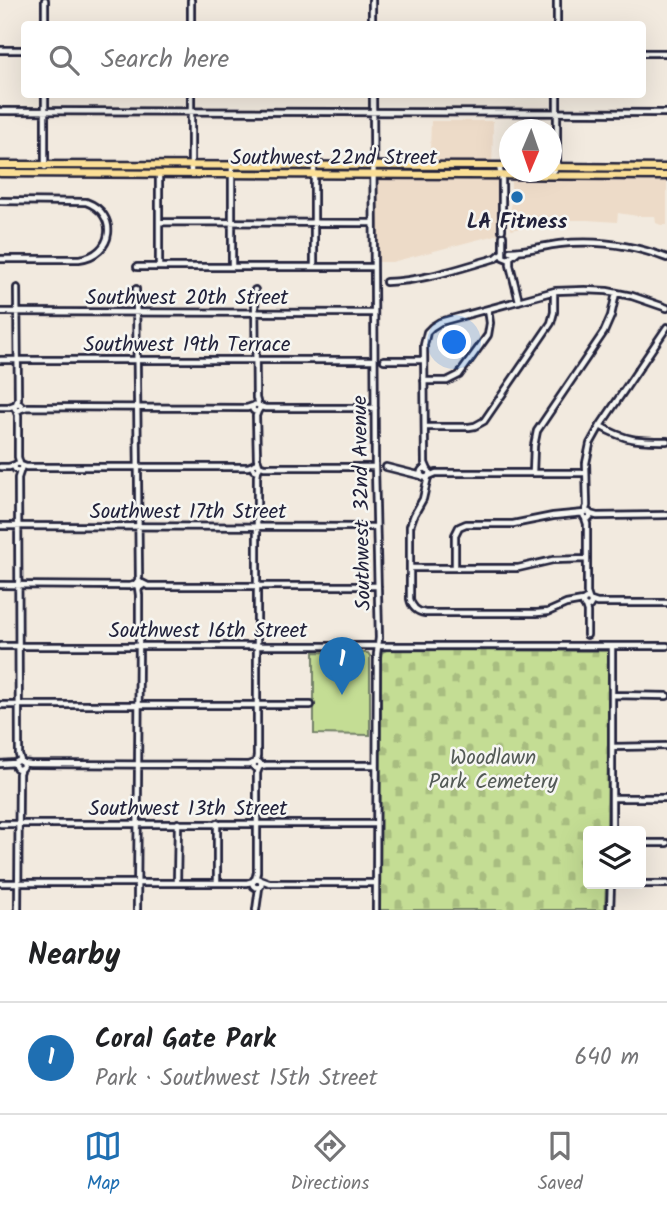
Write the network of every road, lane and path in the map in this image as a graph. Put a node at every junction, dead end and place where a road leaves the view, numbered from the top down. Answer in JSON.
{"nodes":[{"id":1,"x":45,"y":0,"type":"edge"},
{"id":2,"x":191,"y":0,"type":"edge"},
{"id":3,"x":372,"y":0,"type":"edge"},
{"id":4,"x":557,"y":0,"type":"edge"},
{"id":5,"x":45,"y":21,"type":"edge"},
{"id":6,"x":191,"y":21,"type":"edge"},
{"id":7,"x":372,"y":21,"type":"edge"},
{"id":8,"x":557,"y":21,"type":"edge"},
{"id":9,"x":0,"y":50,"type":"edge"},
{"id":10,"x":21,"y":50,"type":"edge"},
{"id":11,"x":646,"y":52,"type":"edge"},
{"id":12,"x":667,"y":52,"type":"edge"},
{"id":13,"x":45,"y":98,"type":"edge"},
{"id":14,"x":191,"y":98,"type":"edge"},
{"id":15,"x":373,"y":98,"type":"edge"},
{"id":16,"x":557,"y":98,"type":"edge"},
{"id":17,"x":0,"y":111,"type":"edge"},
{"id":18,"x":45,"y":111,"type":"junction"},
{"id":19,"x":191,"y":111,"type":"junction"},
{"id":20,"x":373,"y":112,"type":"junction"},
{"id":21,"x":557,"y":113,"type":"junction"},
{"id":22,"x":667,"y":113,"type":"edge"},
{"id":23,"x":557,"y":119,"type":"edge"},
{"id":24,"x":0,"y":165,"type":"edge"},
{"id":25,"x":462,"y":166,"type":"junction"},
{"id":26,"x":499,"y":166,"type":"edge"},
{"id":27,"x":562,"y":167,"type":"edge"},
{"id":28,"x":667,"y":168,"type":"edge"},
{"id":29,"x":45,"y":169,"type":"junction"},
{"id":30,"x":159,"y":170,"type":"junction"},
{"id":31,"x":191,"y":170,"type":"junction"},
{"id":32,"x":232,"y":170,"type":"junction"},
{"id":33,"x":314,"y":171,"type":"junction"},
{"id":34,"x":373,"y":171,"type":"junction"},
{"id":35,"x":0,"y":173,"type":"edge"},
{"id":36,"x":459,"y":175,"type":"junction"},
{"id":37,"x":499,"y":175,"type":"edge"},
{"id":38,"x":562,"y":176,"type":"edge"},
{"id":39,"x":667,"y":176,"type":"edge"},
{"id":40,"x":502,"y":182,"type":"edge"},
{"id":41,"x":0,"y":201,"type":"edge"},
{"id":42,"x":159,"y":222,"type":"junction"},
{"id":43,"x":232,"y":223,"type":"junction"},
{"id":44,"x":313,"y":223,"type":"junction"},
{"id":45,"x":373,"y":223,"type":"junction"},
{"id":46,"x":507,"y":255,"type":"junction"},
{"id":47,"x":667,"y":258,"type":"edge"},
{"id":48,"x":0,"y":259,"type":"edge"},
{"id":49,"x":137,"y":267,"type":"dead end"},
{"id":50,"x":159,"y":267,"type":"junction"},
{"id":51,"x":232,"y":267,"type":"junction"},
{"id":52,"x":314,"y":267,"type":"junction"},
{"id":53,"x":373,"y":267,"type":"junction"},
{"id":54,"x":386,"y":282,"type":"dead end"},
{"id":55,"x":17,"y":288,"type":"dead end"},
{"id":56,"x":136,"y":289,"type":"dead end"},
{"id":57,"x":255,"y":290,"type":"dead end"},
{"id":58,"x":554,"y":292,"type":"junction"},
{"id":59,"x":616,"y":293,"type":"junction"},
{"id":60,"x":519,"y":301,"type":"junction"},
{"id":61,"x":488,"y":309,"type":"junction"},
{"id":62,"x":665,"y":309,"type":"edge"},
{"id":63,"x":0,"y":312,"type":"edge"},
{"id":64,"x":17,"y":312,"type":"junction"},
{"id":65,"x":136,"y":313,"type":"junction"},
{"id":66,"x":255,"y":313,"type":"junction"},
{"id":67,"x":374,"y":313,"type":"junction"},
{"id":68,"x":667,"y":327,"type":"edge"},
{"id":69,"x":0,"y":360,"type":"edge"},
{"id":70,"x":18,"y":360,"type":"junction"},
{"id":71,"x":136,"y":360,"type":"junction"},
{"id":72,"x":256,"y":360,"type":"junction"},
{"id":73,"x":374,"y":360,"type":"junction"},
{"id":74,"x":384,"y":360,"type":"dead end"},
{"id":75,"x":424,"y":360,"type":"junction"},
{"id":76,"x":424,"y":381,"type":"junction"},
{"id":77,"x":0,"y":407,"type":"edge"},
{"id":78,"x":18,"y":407,"type":"junction"},
{"id":79,"x":137,"y":408,"type":"junction"},
{"id":80,"x":375,"y":408,"type":"junction"},
{"id":81,"x":255,"y":409,"type":"junction"},
{"id":82,"x":600,"y":426,"type":"junction"},
{"id":83,"x":425,"y":427,"type":"junction"},
{"id":84,"x":667,"y":441,"type":"edge"},
{"id":85,"x":0,"y":467,"type":"edge"},
{"id":86,"x":19,"y":467,"type":"junction"},
{"id":87,"x":137,"y":467,"type":"junction"},
{"id":88,"x":256,"y":467,"type":"junction"},
{"id":89,"x":375,"y":467,"type":"junction"},
{"id":90,"x":386,"y":467,"type":"dead end"},
{"id":91,"x":425,"y":473,"type":"junction"},
{"id":92,"x":533,"y":473,"type":"junction"},
{"id":93,"x":586,"y":473,"type":"junction"},
{"id":94,"x":667,"y":515,"type":"edge"},
{"id":95,"x":587,"y":516,"type":"junction"},
{"id":96,"x":0,"y":526,"type":"edge"},
{"id":97,"x":19,"y":526,"type":"junction"},
{"id":98,"x":257,"y":526,"type":"junction"},
{"id":99,"x":138,"y":527,"type":"junction"},
{"id":100,"x":376,"y":527,"type":"junction"},
{"id":101,"x":587,"y":559,"type":"junction"},
{"id":102,"x":410,"y":568,"type":"junction"},
{"id":103,"x":455,"y":568,"type":"junction"},
{"id":104,"x":0,"y":585,"type":"edge"},
{"id":105,"x":18,"y":585,"type":"junction"},
{"id":106,"x":140,"y":586,"type":"junction"},
{"id":107,"x":258,"y":586,"type":"junction"},
{"id":108,"x":377,"y":586,"type":"junction"},
{"id":109,"x":587,"y":603,"type":"junction"},
{"id":110,"x":667,"y":603,"type":"edge"},
{"id":111,"x":587,"y":635,"type":"dead end"},
{"id":112,"x":0,"y":646,"type":"edge"},
{"id":113,"x":19,"y":646,"type":"junction"},
{"id":114,"x":139,"y":646,"type":"junction"},
{"id":115,"x":258,"y":646,"type":"junction"},
{"id":116,"x":378,"y":646,"type":"junction"},
{"id":117,"x":612,"y":646,"type":"junction"},
{"id":118,"x":667,"y":646,"type":"edge"},
{"id":119,"x":613,"y":695,"type":"junction"},
{"id":120,"x":667,"y":695,"type":"edge"},
{"id":121,"x":0,"y":705,"type":"edge"},
{"id":122,"x":19,"y":705,"type":"junction"},
{"id":123,"x":138,"y":705,"type":"junction"},
{"id":124,"x":258,"y":705,"type":"junction"},
{"id":125,"x":312,"y":705,"type":"dead end"},
{"id":126,"x":667,"y":746,"type":"edge"},
{"id":127,"x":612,"y":747,"type":"junction"},
{"id":128,"x":0,"y":764,"type":"edge"},
{"id":129,"x":19,"y":765,"type":"junction"},
{"id":130,"x":138,"y":765,"type":"junction"},
{"id":131,"x":257,"y":765,"type":"junction"},
{"id":132,"x":376,"y":765,"type":"junction"},
{"id":133,"x":612,"y":798,"type":"junction"},
{"id":134,"x":667,"y":798,"type":"edge"},
{"id":135,"x":137,"y":823,"type":"junction"},
{"id":136,"x":178,"y":823,"type":"junction"},
{"id":137,"x":218,"y":823,"type":"junction"},
{"id":138,"x":0,"y":824,"type":"edge"},
{"id":139,"x":19,"y":824,"type":"junction"},
{"id":140,"x":257,"y":824,"type":"junction"},
{"id":141,"x":376,"y":824,"type":"junction"},
{"id":142,"x":612,"y":826,"type":"edge"},
{"id":143,"x":646,"y":843,"type":"edge"},
{"id":144,"x":667,"y":843,"type":"edge"},
{"id":145,"x":0,"y":883,"type":"edge"},
{"id":146,"x":19,"y":883,"type":"junction"},
{"id":147,"x":137,"y":883,"type":"junction"},
{"id":148,"x":177,"y":883,"type":"junction"},
{"id":149,"x":217,"y":883,"type":"junction"},
{"id":150,"x":257,"y":883,"type":"junction"},
{"id":151,"x":376,"y":883,"type":"junction"},
{"id":152,"x":646,"y":884,"type":"edge"},
{"id":153,"x":667,"y":884,"type":"edge"},
{"id":154,"x":611,"y":889,"type":"edge"},
{"id":155,"x":19,"y":910,"type":"edge"},
{"id":156,"x":137,"y":910,"type":"edge"},
{"id":157,"x":256,"y":910,"type":"edge"},
{"id":158,"x":376,"y":910,"type":"edge"},
{"id":159,"x":610,"y":910,"type":"edge"}],
"edges":[{"from":1,"to":5,"type":"street"},
{"from":2,"to":6,"type":"street"},
{"from":3,"to":7,"type":"street"},
{"from":4,"to":8,"type":"street"},
{"from":9,"to":10,"type":"street"},
{"from":11,"to":12,"type":"street"},
{"from":13,"to":18,"type":"street"},
{"from":14,"to":19,"type":"street"},
{"from":15,"to":20,"type":"street","name":"Southwest 32nd Avenue"},
{"from":16,"to":21,"type":"street"},
{"from":17,"to":18,"type":"street"},
{"from":18,"to":19,"type":"street"},
{"from":18,"to":29,"type":"street"},
{"from":19,"to":20,"type":"street"},
{"from":19,"to":31,"type":"street"},
{"from":20,"to":21,"type":"street"},
{"from":20,"to":34,"type":"street","name":"Southwest 32nd Avenue"},
{"from":21,"to":22,"type":"street"},
{"from":21,"to":23,"type":"street"},
{"from":24,"to":29,"type":"main road","name":"Southwest 22nd Street"},
{"from":25,"to":26,"type":"main road","name":"Southwest 22nd Street"},
{"from":25,"to":34,"type":"main road","name":"Southwest 22nd Street"},
{"from":25,"to":36,"type":"main road"},
{"from":27,"to":28,"type":"main road"},
{"from":29,"to":30,"type":"main road","name":"Southwest 22nd Street"},
{"from":29,"to":35,"type":"main road","name":"Southwest 22nd Street"},
{"from":30,"to":31,"type":"main road","name":"Southwest 22nd Street"},
{"from":30,"to":42,"type":"street"},
{"from":31,"to":32,"type":"main road","name":"Southwest 22nd Street"},
{"from":32,"to":33,"type":"main road","name":"Southwest 22nd Street"},
{"from":32,"to":43,"type":"street"},
{"from":33,"to":34,"type":"main road","name":"Southwest 22nd Street"},
{"from":33,"to":44,"type":"street"},
{"from":34,"to":36,"type":"main road","name":"Southwest 22nd Street"},
{"from":34,"to":45,"type":"street","name":"Southwest 32nd Avenue"},
{"from":36,"to":37,"type":"main road","name":"Southwest 22nd Street"},
{"from":38,"to":39,"type":"main road","name":"Southwest 22nd Street"},
{"from":40,"to":46,"type":"street"},
{"from":41,"to":48,"type":"street"},
{"from":42,"to":43,"type":"street"},
{"from":42,"to":50,"type":"street"},
{"from":43,"to":44,"type":"street"},
{"from":43,"to":51,"type":"street"},
{"from":44,"to":45,"type":"street"},
{"from":44,"to":52,"type":"street"},
{"from":45,"to":53,"type":"street","name":"Southwest 32nd Avenue"},
{"from":46,"to":47,"type":"street"},
{"from":46,"to":54,"type":"street"},
{"from":46,"to":60,"type":"street"},
{"from":49,"to":50,"type":"street"},
{"from":50,"to":51,"type":"street"},
{"from":51,"to":52,"type":"street"},
{"from":52,"to":53,"type":"street"},
{"from":53,"to":67,"type":"street","name":"Southwest 32nd Avenue"},
{"from":55,"to":64,"type":"street"},
{"from":56,"to":65,"type":"street"},
{"from":57,"to":66,"type":"street"},
{"from":58,"to":59,"type":"street"},
{"from":58,"to":60,"type":"street"},
{"from":58,"to":83,"type":"street"},
{"from":59,"to":62,"type":"street"},
{"from":59,"to":92,"type":"street"},
{"from":60,"to":61,"type":"street"},
{"from":61,"to":75,"type":"street"},
{"from":61,"to":76,"type":"street"},
{"from":63,"to":64,"type":"street","name":"Southwest 20th Street"},
{"from":64,"to":65,"type":"street","name":"Southwest 20th Street"},
{"from":64,"to":70,"type":"street"},
{"from":65,"to":66,"type":"street","name":"Southwest 20th Street"},
{"from":65,"to":71,"type":"street"},
{"from":66,"to":67,"type":"street","name":"Southwest 20th Street"},
{"from":66,"to":72,"type":"street"},
{"from":67,"to":73,"type":"street","name":"Southwest 32nd Avenue"},
{"from":68,"to":82,"type":"street"},
{"from":69,"to":70,"type":"street","name":"Southwest 19th Terrace"},
{"from":70,"to":71,"type":"street","name":"Southwest 19th Terrace"},
{"from":70,"to":78,"type":"street"},
{"from":71,"to":72,"type":"street","name":"Southwest 19th Terrace"},
{"from":71,"to":79,"type":"street"},
{"from":72,"to":73,"type":"street","name":"Southwest 19th Terrace"},
{"from":72,"to":81,"type":"street"},
{"from":73,"to":80,"type":"street","name":"Southwest 32nd Avenue"},
{"from":74,"to":75,"type":"street"},
{"from":75,"to":76,"type":"street"},
{"from":76,"to":83,"type":"street"},
{"from":77,"to":78,"type":"street"},
{"from":78,"to":79,"type":"street"},
{"from":78,"to":86,"type":"street"},
{"from":79,"to":81,"type":"street"},
{"from":79,"to":87,"type":"street"},
{"from":80,"to":81,"type":"street"},
{"from":80,"to":89,"type":"street","name":"Southwest 32nd Avenue"},
{"from":81,"to":88,"type":"street"},
{"from":82,"to":84,"type":"street"},
{"from":82,"to":93,"type":"street"},
{"from":83,"to":91,"type":"street"},
{"from":85,"to":86,"type":"street"},
{"from":86,"to":87,"type":"street"},
{"from":86,"to":97,"type":"street"},
{"from":87,"to":88,"type":"street"},
{"from":87,"to":99,"type":"street"},
{"from":88,"to":89,"type":"street"},
{"from":88,"to":98,"type":"street"},
{"from":89,"to":100,"type":"street","name":"Southwest 32nd Avenue"},
{"from":90,"to":91,"type":"street"},
{"from":91,"to":92,"type":"street"},
{"from":91,"to":102,"type":"street"},
{"from":92,"to":93,"type":"street"},
{"from":93,"to":95,"type":"street"},
{"from":94,"to":95,"type":"street"},
{"from":95,"to":101,"type":"street"},
{"from":95,"to":103,"type":"street"},
{"from":96,"to":97,"type":"street","name":"Southwest 17th Street"},
{"from":97,"to":99,"type":"street","name":"Southwest 17th Street"},
{"from":97,"to":105,"type":"street"},
{"from":98,"to":99,"type":"street","name":"Southwest 17th Street"},
{"from":98,"to":100,"type":"street","name":"Southwest 17th Street"},
{"from":98,"to":107,"type":"street"},
{"from":99,"to":106,"type":"street"},
{"from":100,"to":108,"type":"street","name":"Southwest 32nd Avenue"},
{"from":101,"to":103,"type":"street"},
{"from":101,"to":109,"type":"street"},
{"from":102,"to":103,"type":"street"},
{"from":102,"to":109,"type":"street"},
{"from":104,"to":105,"type":"street"},
{"from":105,"to":106,"type":"street"},
{"from":105,"to":113,"type":"street"},
{"from":106,"to":107,"type":"street"},
{"from":106,"to":114,"type":"street"},
{"from":107,"to":108,"type":"street"},
{"from":107,"to":115,"type":"street"},
{"from":108,"to":116,"type":"street","name":"Southwest 32nd Avenue"},
{"from":109,"to":110,"type":"street"},
{"from":109,"to":111,"type":"street"},
{"from":112,"to":113,"type":"street","name":"Southwest 16th Street"},
{"from":113,"to":114,"type":"street","name":"Southwest 16th Street"},
{"from":113,"to":122,"type":"street"},
{"from":114,"to":115,"type":"street","name":"Southwest 16th Street"},
{"from":114,"to":123,"type":"street"},
{"from":115,"to":116,"type":"street","name":"Southwest 16th Street"},
{"from":115,"to":124,"type":"street"},
{"from":116,"to":117,"type":"street","name":"Southwest 16th Street"},
{"from":116,"to":132,"type":"street","name":"Southwest 32nd Avenue"},
{"from":117,"to":118,"type":"street","name":"Southwest 16th Street"},
{"from":117,"to":119,"type":"street"},
{"from":119,"to":120,"type":"street"},
{"from":119,"to":127,"type":"street"},
{"from":121,"to":122,"type":"street"},
{"from":122,"to":123,"type":"street"},
{"from":122,"to":129,"type":"street"},
{"from":123,"to":124,"type":"street"},
{"from":123,"to":130,"type":"street"},
{"from":124,"to":125,"type":"street"},
{"from":124,"to":131,"type":"street"},
{"from":126,"to":127,"type":"street"},
{"from":127,"to":133,"type":"street"},
{"from":128,"to":129,"type":"street"},
{"from":129,"to":130,"type":"street"},
{"from":129,"to":139,"type":"street"},
{"from":130,"to":131,"type":"street"},
{"from":130,"to":135,"type":"street"},
{"from":131,"to":132,"type":"street"},
{"from":131,"to":140,"type":"street"},
{"from":132,"to":141,"type":"street","name":"Southwest 32nd Avenue"},
{"from":133,"to":134,"type":"street"},
{"from":133,"to":142,"type":"street"},
{"from":135,"to":136,"type":"street","name":"Southwest 13th Street"},
{"from":135,"to":139,"type":"street","name":"Southwest 13th Street"},
{"from":135,"to":147,"type":"street"},
{"from":136,"to":137,"type":"street","name":"Southwest 13th Street"},
{"from":136,"to":148,"type":"street"},
{"from":137,"to":140,"type":"street","name":"Southwest 13th Street"},
{"from":137,"to":149,"type":"street"},
{"from":138,"to":139,"type":"street","name":"Southwest 13th Street"},
{"from":139,"to":146,"type":"street"},
{"from":140,"to":141,"type":"street","name":"Southwest 13th Street"},
{"from":140,"to":150,"type":"street"},
{"from":141,"to":151,"type":"street","name":"Southwest 32nd Avenue"},
{"from":143,"to":144,"type":"street"},
{"from":145,"to":146,"type":"street"},
{"from":146,"to":147,"type":"street"},
{"from":146,"to":155,"type":"street"},
{"from":147,"to":148,"type":"street"},
{"from":147,"to":156,"type":"street"},
{"from":148,"to":149,"type":"street"},
{"from":149,"to":150,"type":"street"},
{"from":150,"to":151,"type":"street"},
{"from":150,"to":157,"type":"street"},
{"from":151,"to":158,"type":"street","name":"Southwest 32nd Avenue"},
{"from":152,"to":153,"type":"street"},
{"from":154,"to":159,"type":"street"}]}
